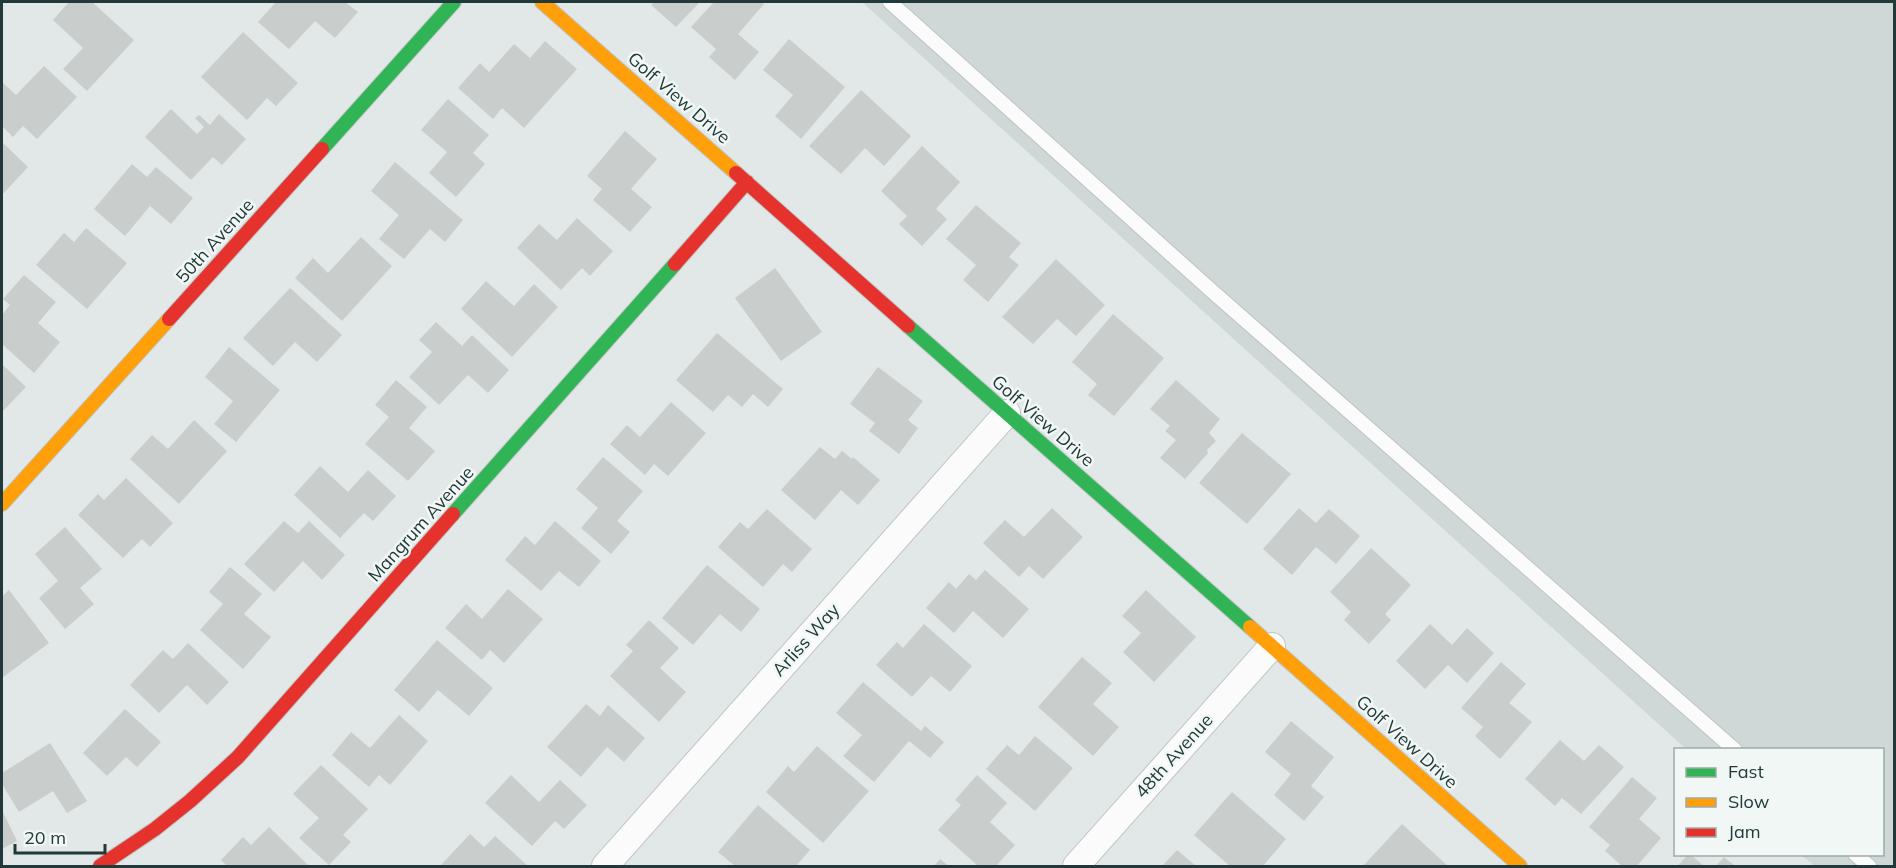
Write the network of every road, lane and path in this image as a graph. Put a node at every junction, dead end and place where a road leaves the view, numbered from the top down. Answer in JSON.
{"nodes":[{"id":1,"x":454,"y":2,"type":"edge"},
{"id":2,"x":542,"y":2,"type":"edge"},
{"id":3,"x":890,"y":2,"type":"edge"},
{"id":4,"x":747,"y":182,"type":"junction"},
{"id":5,"x":1007,"y":413,"type":"junction"},
{"id":6,"x":2,"y":504,"type":"edge"},
{"id":7,"x":1272,"y":646,"type":"junction"},
{"id":8,"x":1733,"y":748,"type":"edge"},
{"id":9,"x":1857,"y":856,"type":"edge"},
{"id":10,"x":100,"y":867,"type":"edge"},
{"id":11,"x":606,"y":867,"type":"edge"},
{"id":12,"x":1076,"y":867,"type":"edge"},
{"id":13,"x":1520,"y":867,"type":"edge"},
{"id":14,"x":1869,"y":867,"type":"edge"}],
"edges":[{"from":1,"to":6,"type":"street","name":"50th Avenue"},
{"from":2,"to":4,"type":"street","name":"Golf View Drive"},
{"from":3,"to":8,"type":"lane"},
{"from":4,"to":5,"type":"street","name":"Golf View Drive"},
{"from":4,"to":10,"type":"street","name":"Mangrum Avenue"},
{"from":5,"to":7,"type":"street","name":"Golf View Drive"},
{"from":5,"to":11,"type":"street","name":"Arliss Way"},
{"from":7,"to":12,"type":"street","name":"48th Avenue"},
{"from":7,"to":13,"type":"street","name":"Golf View Drive"},
{"from":9,"to":14,"type":"lane"}]}
